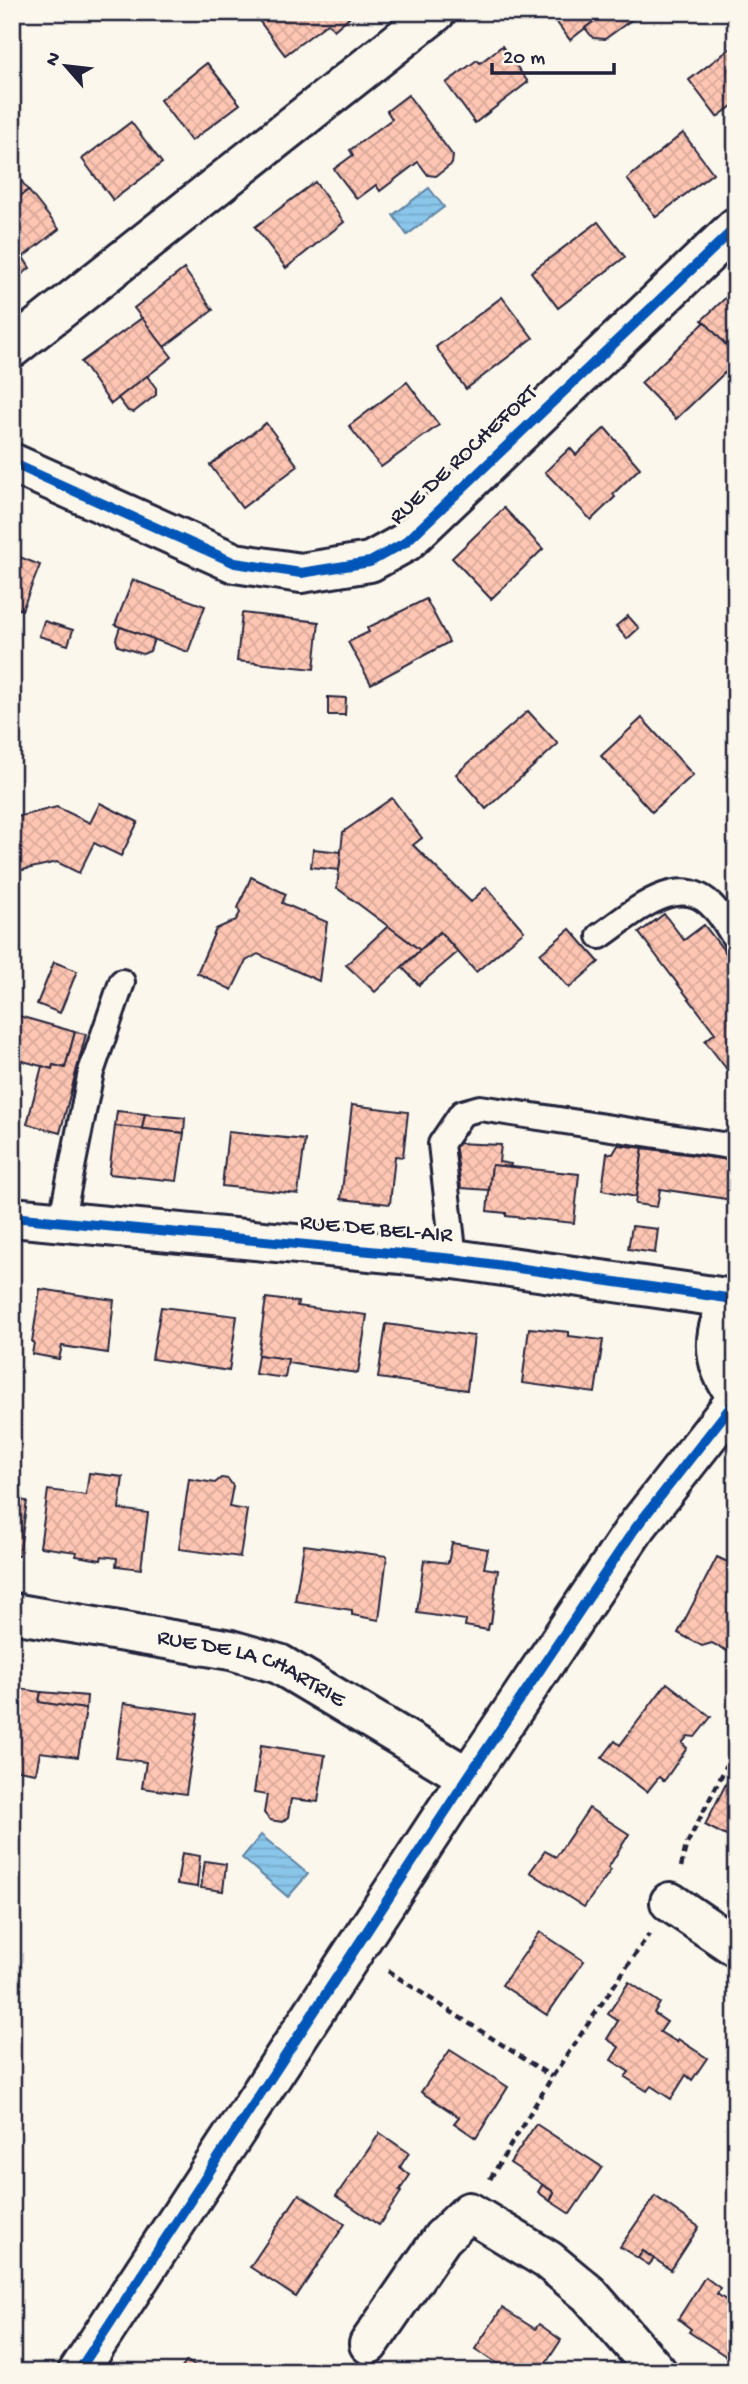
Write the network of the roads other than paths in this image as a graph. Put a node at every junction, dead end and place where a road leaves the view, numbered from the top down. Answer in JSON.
{"nodes":[{"id":1,"x":436,"y":12,"type":"edge"},
{"id":2,"x":736,"y":227,"type":"edge"},
{"id":3,"x":12,"y":348,"type":"edge"},
{"id":4,"x":12,"y":463,"type":"edge"},
{"id":5,"x":600,"y":936,"type":"dead end"},
{"id":6,"x":736,"y":940,"type":"edge"},
{"id":7,"x":122,"y":982,"type":"dead end"},
{"id":8,"x":736,"y":1147,"type":"edge"},
{"id":9,"x":12,"y":1217,"type":"edge"},
{"id":10,"x":61,"y":1223,"type":"junction"},
{"id":11,"x":454,"y":1259,"type":"junction"},
{"id":12,"x":735,"y":1298,"type":"edge"},
{"id":13,"x":736,"y":1394,"type":"edge"},
{"id":14,"x":736,"y":1400,"type":"edge"},
{"id":15,"x":12,"y":1613,"type":"edge"},
{"id":16,"x":468,"y":1777,"type":"junction"},
{"id":17,"x":670,"y":1902,"type":"road end"},
{"id":18,"x":736,"y":1947,"type":"edge"},
{"id":19,"x":369,"y":2344,"type":"dead end"},
{"id":20,"x":78,"y":2372,"type":"edge"},
{"id":21,"x":657,"y":2372,"type":"edge"}],
"edges":[{"from":1,"to":3,"type":"street"},
{"from":2,"to":4,"type":"street","name":"RUE DE ROCHEFORT"},
{"from":5,"to":6,"type":"lane"},
{"from":7,"to":10,"type":"lane"},
{"from":8,"to":11,"type":"lane"},
{"from":9,"to":10,"type":"street","name":"RUE DE BEL-AIR"},
{"from":10,"to":11,"type":"street","name":"RUE DE BEL-AIR"},
{"from":11,"to":12,"type":"street","name":"RUE DE BEL-AIR"},
{"from":12,"to":13,"type":"street"},
{"from":14,"to":16,"type":"street"},
{"from":15,"to":16,"type":"street","name":"RUE DE LA CHARTRIE"},
{"from":16,"to":20,"type":"street"},
{"from":17,"to":18,"type":"street"},
{"from":19,"to":21,"type":"street"}]}
